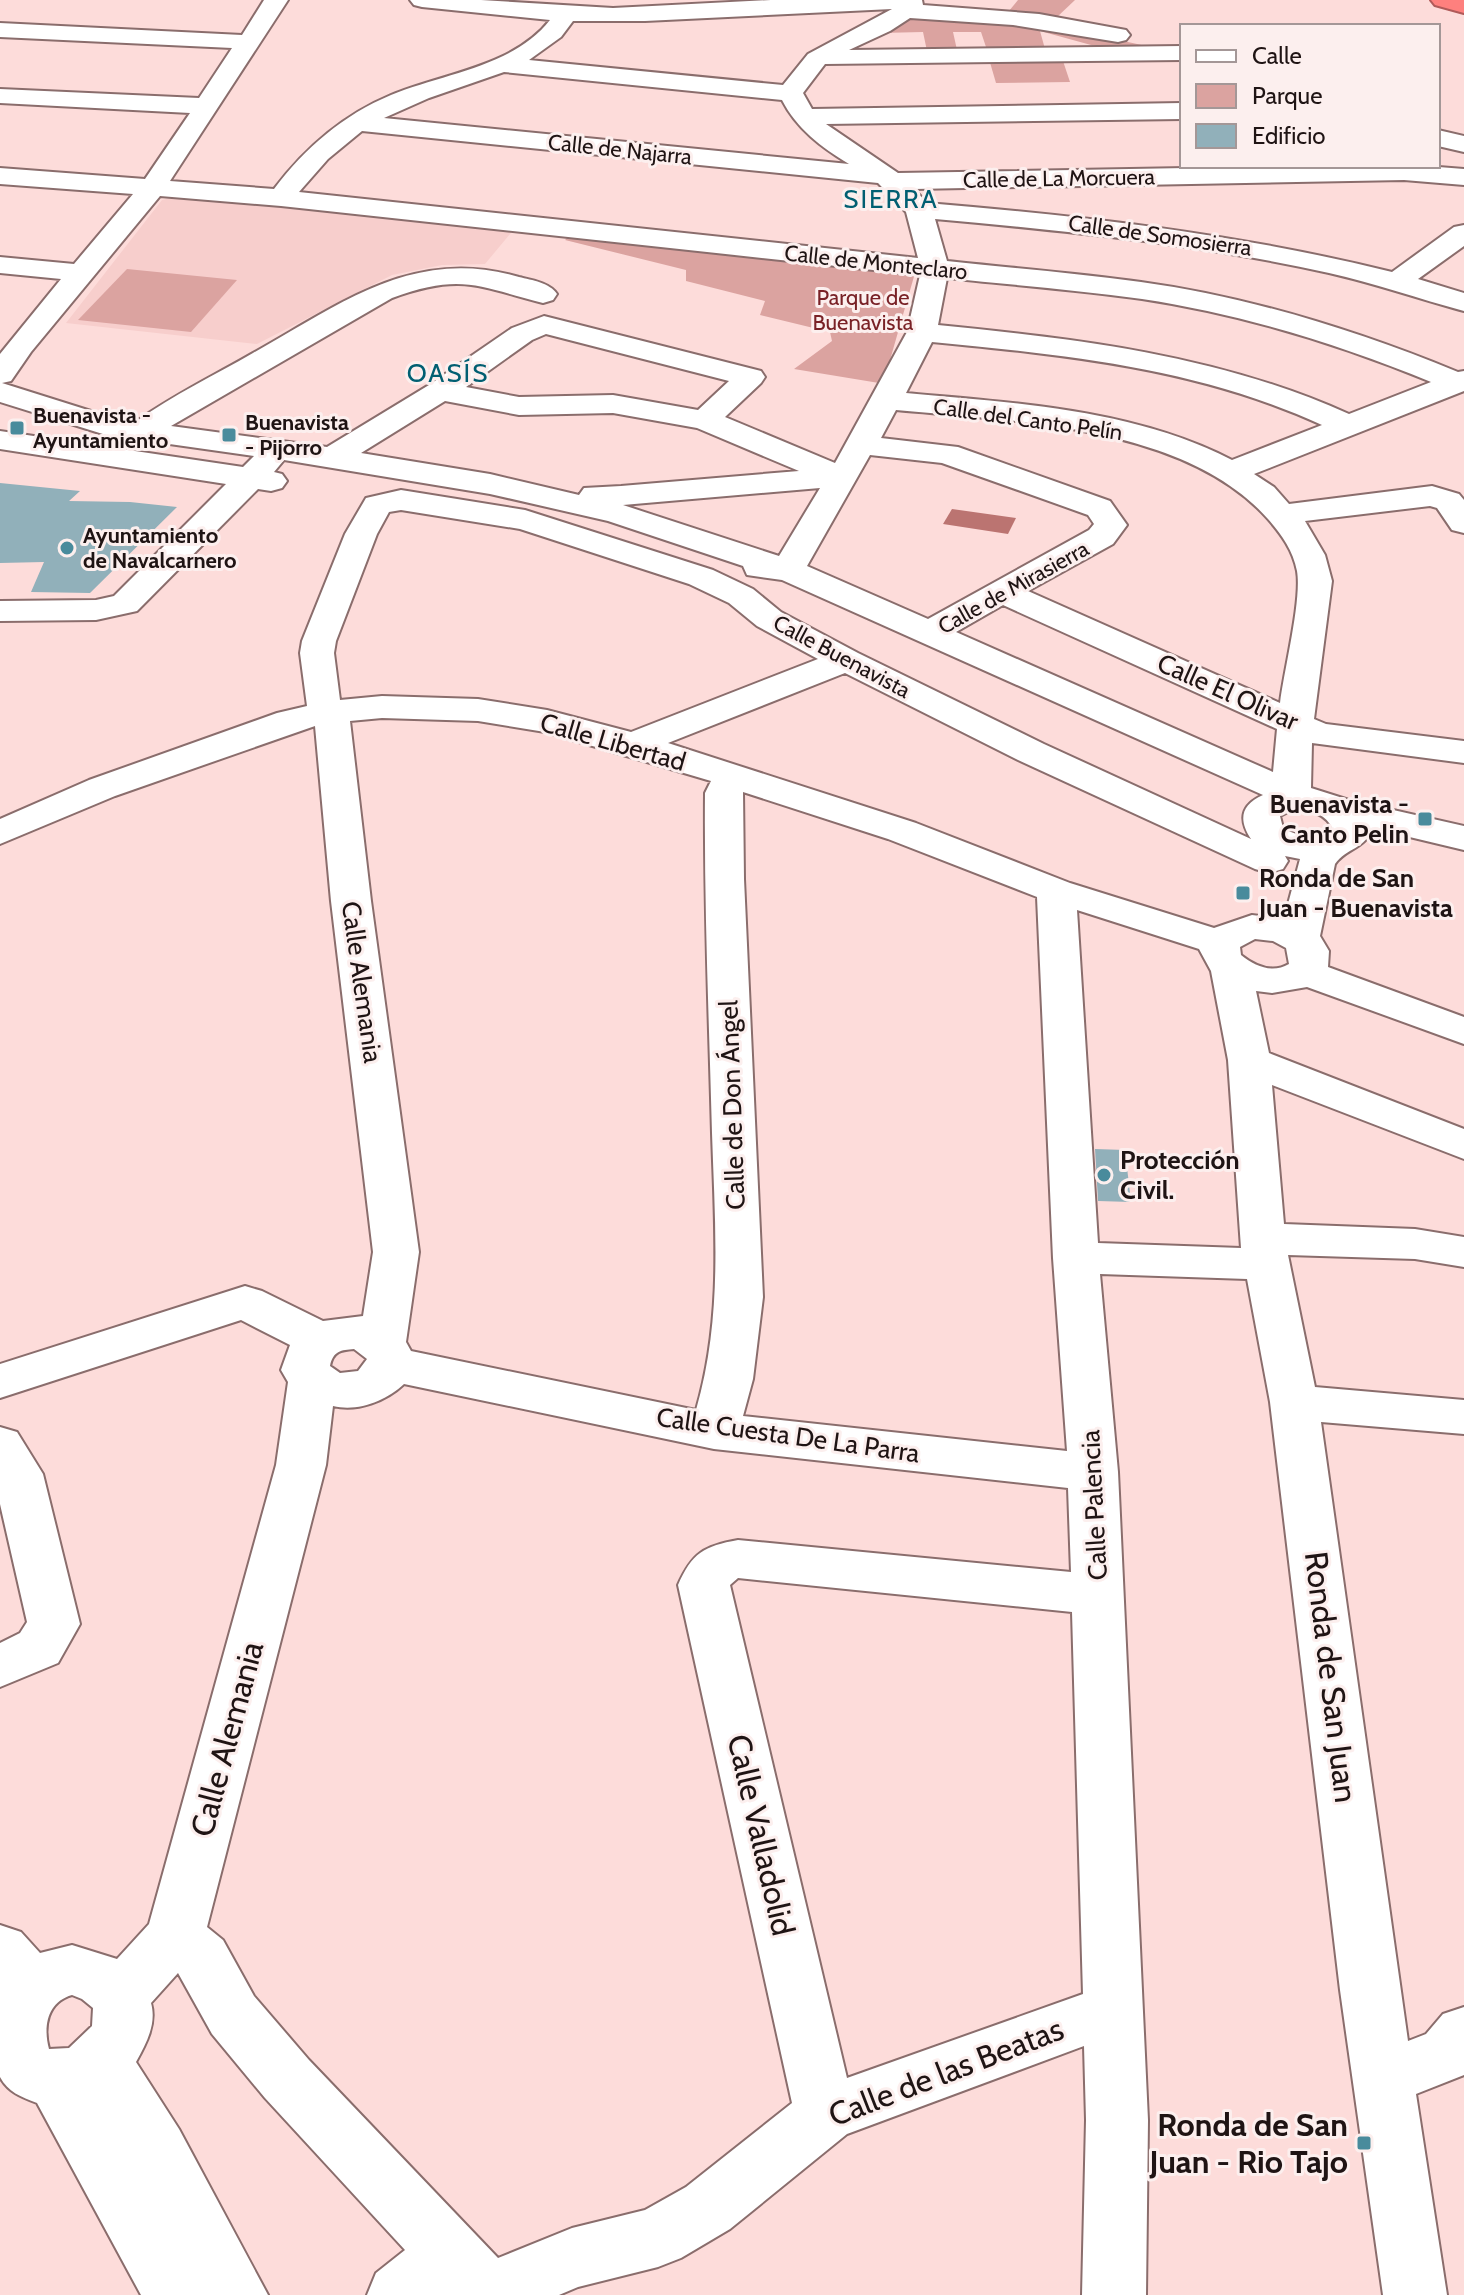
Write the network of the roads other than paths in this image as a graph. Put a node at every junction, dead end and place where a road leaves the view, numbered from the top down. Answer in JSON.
{"nodes":[{"id":1,"x":276,"y":0,"type":"edge"},
{"id":2,"x":422,"y":0,"type":"edge"},
{"id":3,"x":1443,"y":0,"type":"edge"},
{"id":4,"x":1464,"y":6,"type":"edge"},
{"id":5,"x":910,"y":7,"type":"junction"},
{"id":6,"x":568,"y":12,"type":"junction"},
{"id":7,"x":0,"y":30,"type":"edge"},
{"id":8,"x":249,"y":42,"type":"junction"},
{"id":9,"x":1180,"y":52,"type":"edge"},
{"id":10,"x":1180,"y":52,"type":"edge"},
{"id":11,"x":817,"y":57,"type":"junction"},
{"id":12,"x":502,"y":65,"type":"junction"},
{"id":13,"x":0,"y":96,"type":"edge"},
{"id":14,"x":797,"y":105,"type":"junction"},
{"id":15,"x":207,"y":106,"type":"junction"},
{"id":16,"x":1180,"y":111,"type":"edge"},
{"id":17,"x":355,"y":123,"type":"junction"},
{"id":18,"x":1440,"y":138,"type":"edge"},
{"id":19,"x":1464,"y":144,"type":"edge"},
{"id":20,"x":0,"y":176,"type":"edge"},
{"id":21,"x":1464,"y":177,"type":"edge"},
{"id":22,"x":889,"y":178,"type":"junction"},
{"id":23,"x":152,"y":189,"type":"junction"},
{"id":24,"x":281,"y":198,"type":"junction"},
{"id":25,"x":919,"y":210,"type":"junction"},
{"id":26,"x":1464,"y":233,"type":"edge"},
{"id":27,"x":541,"y":258,"type":"junction"},
{"id":28,"x":0,"y":265,"type":"edge"},
{"id":29,"x":935,"y":269,"type":"junction"},
{"id":30,"x":80,"y":273,"type":"junction"},
{"id":31,"x":1399,"y":280,"type":"junction"},
{"id":32,"x":1464,"y":302,"type":"edge"},
{"id":33,"x":544,"y":325,"type":"junction"},
{"id":34,"x":922,"y":332,"type":"junction"},
{"id":35,"x":10,"y":350,"type":"edge"},
{"id":36,"x":0,"y":375,"type":"edge"},
{"id":37,"x":1461,"y":382,"type":"edge"},
{"id":38,"x":440,"y":391,"type":"junction"},
{"id":39,"x":0,"y":392,"type":"edge"},
{"id":40,"x":887,"y":400,"type":"junction"},
{"id":41,"x":0,"y":416,"type":"edge"},
{"id":42,"x":705,"y":420,"type":"junction"},
{"id":43,"x":1347,"y":425,"type":"junction"},
{"id":44,"x":142,"y":432,"type":"junction"},
{"id":45,"x":0,"y":440,"type":"edge"},
{"id":46,"x":861,"y":445,"type":"junction"},
{"id":47,"x":332,"y":457,"type":"junction"},
{"id":48,"x":258,"y":469,"type":"junction"},
{"id":49,"x":1230,"y":472,"type":"junction"},
{"id":50,"x":839,"y":477,"type":"junction"},
{"id":51,"x":311,"y":483,"type":"dead end"},
{"id":52,"x":536,"y":494,"type":"junction"},
{"id":53,"x":401,"y":500,"type":"joint"},
{"id":54,"x":1285,"y":514,"type":"junction"},
{"id":55,"x":579,"y":517,"type":"junction"},
{"id":56,"x":1464,"y":523,"type":"edge"},
{"id":57,"x":788,"y":570,"type":"junction"},
{"id":58,"x":1002,"y":592,"type":"junction"},
{"id":59,"x":0,"y":611,"type":"edge"},
{"id":60,"x":927,"y":634,"type":"junction"},
{"id":61,"x":846,"y":660,"type":"junction"},
{"id":62,"x":330,"y":712,"type":"junction"},
{"id":63,"x":1295,"y":721,"type":"junction"},
{"id":64,"x":634,"y":744,"type":"junction"},
{"id":65,"x":1464,"y":752,"type":"edge"},
{"id":66,"x":731,"y":778,"type":"junction"},
{"id":67,"x":1273,"y":827,"type":"junction"},
{"id":68,"x":0,"y":833,"type":"edge"},
{"id":69,"x":1337,"y":833,"type":"junction"},
{"id":70,"x":1464,"y":838,"type":"edge"},
{"id":71,"x":1464,"y":856,"type":"edge"},
{"id":72,"x":1056,"y":891,"type":"junction"},
{"id":73,"x":1234,"y":947,"type":"junction"},
{"id":74,"x":1295,"y":964,"type":"junction"},
{"id":75,"x":1464,"y":1031,"type":"edge"},
{"id":76,"x":1249,"y":1060,"type":"junction"},
{"id":77,"x":1464,"y":1145,"type":"edge"},
{"id":78,"x":396,"y":1252,"type":"junction"},
{"id":79,"x":1264,"y":1252,"type":"junction"},
{"id":80,"x":1464,"y":1252,"type":"edge"},
{"id":81,"x":1076,"y":1258,"type":"junction"},
{"id":82,"x":323,"y":1351,"type":"junction"},
{"id":83,"x":379,"y":1364,"type":"junction"},
{"id":84,"x":0,"y":1381,"type":"edge"},
{"id":85,"x":1294,"y":1402,"type":"junction"},
{"id":86,"x":1464,"y":1417,"type":"edge"},
{"id":87,"x":714,"y":1431,"type":"junction"},
{"id":88,"x":0,"y":1445,"type":"edge"},
{"id":89,"x":301,"y":1465,"type":"junction"},
{"id":90,"x":1093,"y":1472,"type":"junction"},
{"id":91,"x":1098,"y":1595,"type":"junction"},
{"id":92,"x":20,"y":1657,"type":"edge"},
{"id":93,"x":175,"y":1936,"type":"junction"},
{"id":94,"x":16,"y":1967,"type":"edge"},
{"id":95,"x":120,"y":1996,"type":"junction"},
{"id":96,"x":1113,"y":2009,"type":"junction"},
{"id":97,"x":1464,"y":2033,"type":"edge"},
{"id":98,"x":42,"y":2066,"type":"edge"},
{"id":99,"x":1383,"y":2069,"type":"junction"},
{"id":100,"x":825,"y":2114,"type":"junction"},
{"id":101,"x":476,"y":2281,"type":"edge"},
{"id":102,"x":177,"y":2295,"type":"edge"},
{"id":103,"x":236,"y":2295,"type":"edge"},
{"id":104,"x":399,"y":2295,"type":"edge"},
{"id":105,"x":1114,"y":2295,"type":"edge"},
{"id":106,"x":1415,"y":2295,"type":"edge"}],
"edges":[{"from":1,"to":8,"type":"street"},
{"from":2,"to":6,"type":"street"},
{"from":3,"to":4,"type":"highway"},
{"from":5,"to":6,"type":"street"},
{"from":5,"to":9,"type":"street"},
{"from":5,"to":11,"type":"street"},
{"from":6,"to":12,"type":"street"},
{"from":7,"to":8,"type":"street"},
{"from":8,"to":15,"type":"street"},
{"from":10,"to":11,"type":"street"},
{"from":11,"to":14,"type":"street"},
{"from":12,"to":14,"type":"street"},
{"from":12,"to":17,"type":"street"},
{"from":13,"to":15,"type":"street"},
{"from":14,"to":16,"type":"street"},
{"from":14,"to":22,"type":"street"},
{"from":15,"to":23,"type":"street"},
{"from":17,"to":22,"type":"street","name":"Calle de Najarra"},
{"from":17,"to":24,"type":"street"},
{"from":18,"to":19,"type":"street"},
{"from":20,"to":23,"type":"street","name":"Calle de Monteclaro"},
{"from":21,"to":22,"type":"street","name":"Calle de La Morcuera"},
{"from":22,"to":25,"type":"street"},
{"from":23,"to":24,"type":"street","name":"Calle de Monteclaro"},
{"from":23,"to":30,"type":"street"},
{"from":24,"to":27,"type":"street","name":"Calle de Monteclaro"},
{"from":25,"to":29,"type":"street"},
{"from":25,"to":31,"type":"street","name":"Calle de Somosierra"},
{"from":26,"to":31,"type":"street"},
{"from":27,"to":29,"type":"street","name":"Calle de Monteclaro"},
{"from":27,"to":33,"type":"street"},
{"from":27,"to":44,"type":"street"},
{"from":28,"to":30,"type":"street"},
{"from":29,"to":34,"type":"street"},
{"from":29,"to":37,"type":"street","name":"Calle de Monteclaro"},
{"from":30,"to":35,"type":"street"},
{"from":31,"to":32,"type":"street","name":"Calle de Somosierra"},
{"from":33,"to":38,"type":"street"},
{"from":33,"to":42,"type":"street"},
{"from":34,"to":40,"type":"street"},
{"from":34,"to":43,"type":"street"},
{"from":35,"to":36,"type":"street"},
{"from":37,"to":43,"type":"street"},
{"from":38,"to":42,"type":"street"},
{"from":38,"to":47,"type":"street"},
{"from":39,"to":44,"type":"street","name":"Calle Buenavista"},
{"from":40,"to":46,"type":"street"},
{"from":40,"to":49,"type":"street","name":"Calle del Canto Pelín"},
{"from":41,"to":48,"type":"street","name":"Calle Buenavista"},
{"from":42,"to":50,"type":"street"},
{"from":43,"to":49,"type":"street"},
{"from":44,"to":47,"type":"street","name":"Calle Buenavista"},
{"from":45,"to":48,"type":"street","name":"Calle Buenavista"},
{"from":46,"to":50,"type":"street"},
{"from":46,"to":58,"type":"street","name":"Calle de Mirasierra"},
{"from":47,"to":52,"type":"street","name":"Calle Buenavista"},
{"from":48,"to":51,"type":"street","name":"Calle Buenavista"},
{"from":48,"to":55,"type":"street","name":"Calle Buenavista"},
{"from":48,"to":59,"type":"street"},
{"from":49,"to":54,"type":"street","name":"Calle del Canto Pelín"},
{"from":50,"to":52,"type":"street"},
{"from":50,"to":57,"type":"street"},
{"from":52,"to":57,"type":"street","name":"Calle Buenavista"},
{"from":53,"to":61,"type":"street","name":"Calle Buenavista"},
{"from":53,"to":62,"type":"street","name":"Calle Alemania"},
{"from":54,"to":56,"type":"street"},
{"from":54,"to":63,"type":"street","name":"Calle del Canto Pelín"},
{"from":55,"to":57,"type":"street","name":"Calle Buenavista"},
{"from":55,"to":67,"type":"street","name":"Calle Buenavista"},
{"from":57,"to":60,"type":"street","name":"Calle Buenavista"},
{"from":58,"to":60,"type":"street","name":"Calle de Mirasierra"},
{"from":58,"to":63,"type":"street","name":"Calle El Olivar"},
{"from":60,"to":67,"type":"street","name":"Calle Buenavista"},
{"from":61,"to":64,"type":"street"},
{"from":61,"to":67,"type":"street","name":"Calle Buenavista"},
{"from":62,"to":64,"type":"street","name":"Calle Libertad"},
{"from":62,"to":68,"type":"street","name":"Calle Libertad"},
{"from":62,"to":78,"type":"street","name":"Calle Alemania"},
{"from":63,"to":65,"type":"street","name":"Calle El Olivar"},
{"from":63,"to":67,"type":"street","name":"Calle del Canto Pelín"},
{"from":64,"to":66,"type":"street","name":"Calle Libertad"},
{"from":66,"to":72,"type":"street","name":"Calle Libertad"},
{"from":66,"to":87,"type":"street","name":"Calle de Don Ángel"},
{"from":67,"to":69,"type":"street"},
{"from":67,"to":73,"type":"street","name":"Ronda de San Juan"},
{"from":69,"to":70,"type":"street"},
{"from":69,"to":71,"type":"street"},
{"from":69,"to":74,"type":"street","name":"Ronda de San Juan"},
{"from":72,"to":73,"type":"street","name":"Calle Libertad"},
{"from":72,"to":81,"type":"street","name":"Calle Palencia"},
{"from":73,"to":74,"type":"street"},
{"from":73,"to":74,"type":"street"},
{"from":73,"to":76,"type":"street","name":"Ronda de San Juan"},
{"from":74,"to":75,"type":"street"},
{"from":74,"to":76,"type":"street","name":"Ronda de San Juan"},
{"from":76,"to":77,"type":"street"},
{"from":76,"to":79,"type":"street","name":"Ronda de San Juan"},
{"from":78,"to":82,"type":"street","name":"Calle Alemania"},
{"from":78,"to":83,"type":"street","name":"Calle Alemania"},
{"from":79,"to":80,"type":"street"},
{"from":79,"to":81,"type":"street"},
{"from":79,"to":85,"type":"street","name":"Ronda de San Juan"},
{"from":81,"to":90,"type":"street","name":"Calle Palencia"},
{"from":82,"to":83,"type":"street","name":"Calle Cuesta De La Parra"},
{"from":82,"to":84,"type":"street","name":"Calle Cuesta De La Parra"},
{"from":82,"to":89,"type":"street","name":"Calle Alemania"},
{"from":83,"to":87,"type":"street","name":"Calle Cuesta De La Parra"},
{"from":83,"to":89,"type":"street","name":"Calle Alemania"},
{"from":85,"to":86,"type":"street"},
{"from":85,"to":99,"type":"street","name":"Ronda de San Juan"},
{"from":87,"to":90,"type":"street","name":"Calle Cuesta De La Parra"},
{"from":88,"to":92,"type":"street"},
{"from":89,"to":93,"type":"street","name":"Calle Alemania"},
{"from":90,"to":91,"type":"street","name":"Calle Palencia"},
{"from":91,"to":96,"type":"street","name":"Calle Palencia"},
{"from":91,"to":100,"type":"street","name":"Calle Valladolid"},
{"from":93,"to":95,"type":"street","name":"Calle Alemania"},
{"from":93,"to":101,"type":"street"},
{"from":94,"to":95,"type":"street"},
{"from":94,"to":98,"type":"street"},
{"from":95,"to":98,"type":"street"},
{"from":96,"to":100,"type":"street","name":"Calle de las Beatas"},
{"from":96,"to":105,"type":"street","name":"Calle Palencia"},
{"from":97,"to":99,"type":"street"},
{"from":98,"to":102,"type":"street"},
{"from":98,"to":103,"type":"street"},
{"from":99,"to":106,"type":"street","name":"Ronda de San Juan"},
{"from":100,"to":101,"type":"street","name":"Calle de las Beatas"},
{"from":101,"to":104,"type":"street","name":"Calle de las Beatas"}]}
